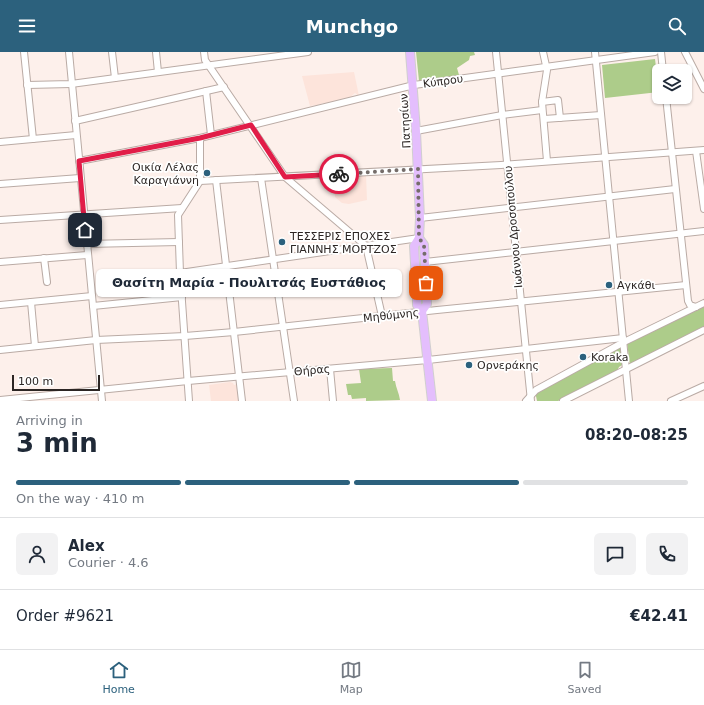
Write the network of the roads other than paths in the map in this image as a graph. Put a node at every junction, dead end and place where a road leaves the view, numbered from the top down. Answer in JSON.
{"nodes":[{"id":1,"x":24,"y":52,"type":"edge"},
{"id":2,"x":68,"y":52,"type":"edge"},
{"id":3,"x":112,"y":52,"type":"edge"},
{"id":4,"x":156,"y":52,"type":"edge"},
{"id":5,"x":204,"y":52,"type":"edge"},
{"id":6,"x":308,"y":52,"type":"edge"},
{"id":7,"x":410,"y":52,"type":"edge"},
{"id":8,"x":496,"y":52,"type":"edge"},
{"id":9,"x":543,"y":52,"type":"edge"},
{"id":10,"x":595,"y":52,"type":"edge"},
{"id":11,"x":655,"y":52,"type":"edge"},
{"id":12,"x":661,"y":52,"type":"edge"},
{"id":13,"x":685,"y":52,"type":"edge"},
{"id":14,"x":297,"y":53,"type":"edge"},
{"id":15,"x":256,"y":55,"type":"edge"},
{"id":16,"x":596,"y":60,"type":"junction"},
{"id":17,"x":662,"y":64,"type":"edge"},
{"id":18,"x":209,"y":65,"type":"junction"},
{"id":19,"x":546,"y":67,"type":"junction"},
{"id":20,"x":158,"y":72,"type":"junction"},
{"id":21,"x":498,"y":74,"type":"junction"},
{"id":22,"x":115,"y":78,"type":"junction"},
{"id":23,"x":71,"y":84,"type":"junction"},
{"id":24,"x":27,"y":85,"type":"junction"},
{"id":25,"x":414,"y":85,"type":"junction"},
{"id":26,"x":224,"y":87,"type":"junction"},
{"id":27,"x":704,"y":89,"type":"edge"},
{"id":28,"x":206,"y":91,"type":"junction"},
{"id":29,"x":542,"y":102,"type":"junction"},
{"id":30,"x":667,"y":104,"type":"edge"},
{"id":31,"x":542,"y":110,"type":"junction"},
{"id":32,"x":502,"y":115,"type":"junction"},
{"id":33,"x":601,"y":115,"type":"junction"},
{"id":34,"x":560,"y":118,"type":"junction"},
{"id":35,"x":544,"y":119,"type":"junction"},
{"id":36,"x":74,"y":121,"type":"junction"},
{"id":37,"x":251,"y":125,"type":"junction"},
{"id":38,"x":416,"y":131,"type":"junction"},
{"id":39,"x":76,"y":135,"type":"junction"},
{"id":40,"x":211,"y":135,"type":"junction"},
{"id":41,"x":200,"y":138,"type":"junction"},
{"id":42,"x":33,"y":139,"type":"junction"},
{"id":43,"x":0,"y":142,"type":"edge"},
{"id":44,"x":696,"y":150,"type":"junction"},
{"id":45,"x":704,"y":150,"type":"edge"},
{"id":46,"x":671,"y":152,"type":"junction"},
{"id":47,"x":605,"y":157,"type":"junction"},
{"id":48,"x":79,"y":161,"type":"junction"},
{"id":49,"x":547,"y":161,"type":"junction"},
{"id":50,"x":507,"y":164,"type":"junction"},
{"id":51,"x":418,"y":169,"type":"junction"},
{"id":52,"x":285,"y":177,"type":"junction"},
{"id":53,"x":80,"y":178,"type":"junction"},
{"id":54,"x":261,"y":178,"type":"junction"},
{"id":55,"x":216,"y":180,"type":"junction"},
{"id":56,"x":200,"y":181,"type":"junction"},
{"id":57,"x":0,"y":184,"type":"edge"},
{"id":58,"x":675,"y":189,"type":"junction"},
{"id":59,"x":609,"y":196,"type":"junction"},
{"id":60,"x":182,"y":208,"type":"junction"},
{"id":61,"x":512,"y":208,"type":"junction"},
{"id":62,"x":704,"y":210,"type":"edge"},
{"id":63,"x":83,"y":215,"type":"junction"},
{"id":64,"x":420,"y":218,"type":"junction"},
{"id":65,"x":0,"y":220,"type":"edge"},
{"id":66,"x":704,"y":231,"type":"edge"},
{"id":67,"x":680,"y":233,"type":"junction"},
{"id":68,"x":419,"y":238,"type":"junction"},
{"id":69,"x":403,"y":240,"type":"junction"},
{"id":70,"x":614,"y":241,"type":"junction"},
{"id":71,"x":179,"y":242,"type":"junction"},
{"id":72,"x":86,"y":244,"type":"junction"},
{"id":73,"x":366,"y":246,"type":"junction"},
{"id":74,"x":414,"y":252,"type":"junction"},
{"id":75,"x":516,"y":252,"type":"junction"},
{"id":76,"x":87,"y":255,"type":"junction"},
{"id":77,"x":44,"y":258,"type":"junction"},
{"id":78,"x":273,"y":259,"type":"junction"},
{"id":79,"x":0,"y":262,"type":"edge"},
{"id":80,"x":425,"y":262,"type":"junction"},
{"id":81,"x":226,"y":266,"type":"junction"},
{"id":82,"x":180,"y":273,"type":"junction"},
{"id":83,"x":47,"y":282,"type":"dead end"},
{"id":84,"x":686,"y":285,"type":"junction"},
{"id":85,"x":619,"y":292,"type":"junction"},
{"id":86,"x":92,"y":296,"type":"junction"},
{"id":87,"x":182,"y":297,"type":"junction"},
{"id":88,"x":31,"y":302,"type":"junction"},
{"id":89,"x":520,"y":302,"type":"junction"},
{"id":90,"x":704,"y":303,"type":"edge"},
{"id":91,"x":0,"y":305,"type":"edge"},
{"id":92,"x":93,"y":306,"type":"junction"},
{"id":93,"x":696,"y":307,"type":"junction"},
{"id":94,"x":422,"y":312,"type":"junction"},
{"id":95,"x":382,"y":316,"type":"junction"},
{"id":96,"x":283,"y":326,"type":"junction"},
{"id":97,"x":704,"y":330,"type":"edge"},
{"id":98,"x":234,"y":332,"type":"junction"},
{"id":99,"x":185,"y":336,"type":"junction"},
{"id":100,"x":96,"y":340,"type":"junction"},
{"id":101,"x":624,"y":340,"type":"junction"},
{"id":102,"x":35,"y":346,"type":"junction"},
{"id":103,"x":525,"y":349,"type":"junction"},
{"id":104,"x":0,"y":350,"type":"edge"},
{"id":105,"x":428,"y":360,"type":"junction"},
{"id":106,"x":330,"y":369,"type":"junction"},
{"id":107,"x":627,"y":370,"type":"junction"},
{"id":108,"x":289,"y":372,"type":"junction"},
{"id":109,"x":239,"y":377,"type":"junction"},
{"id":110,"x":188,"y":381,"type":"junction"},
{"id":111,"x":704,"y":386,"type":"edge"},
{"id":112,"x":101,"y":390,"type":"junction"},
{"id":113,"x":531,"y":398,"type":"edge"},
{"id":114,"x":0,"y":400,"type":"edge"},
{"id":115,"x":102,"y":401,"type":"edge"},
{"id":116,"x":190,"y":401,"type":"edge"},
{"id":117,"x":242,"y":401,"type":"edge"},
{"id":118,"x":294,"y":401,"type":"edge"},
{"id":119,"x":333,"y":401,"type":"edge"},
{"id":120,"x":432,"y":401,"type":"edge"},
{"id":121,"x":526,"y":401,"type":"edge"},
{"id":122,"x":563,"y":401,"type":"edge"},
{"id":123,"x":629,"y":401,"type":"edge"},
{"id":124,"x":671,"y":401,"type":"edge"}],
"edges":[{"from":1,"to":24,"type":"street"},
{"from":2,"to":23,"type":"street"},
{"from":3,"to":22,"type":"street"},
{"from":4,"to":20,"type":"street"},
{"from":5,"to":18,"type":"street"},
{"from":6,"to":14,"type":"street"},
{"from":7,"to":25,"type":"main road","name":"Πατησίων"},
{"from":8,"to":21,"type":"street","name":"Ιωάννου Δροσοπούλου"},
{"from":9,"to":19,"type":"street"},
{"from":10,"to":16,"type":"street"},
{"from":11,"to":16,"type":"street","name":"Κύπρου"},
{"from":12,"to":17,"type":"street"},
{"from":13,"to":27,"type":"street"},
{"from":14,"to":15,"type":"street"},
{"from":15,"to":18,"type":"street"},
{"from":16,"to":19,"type":"street","name":"Κύπρου"},
{"from":16,"to":33,"type":"street"},
{"from":18,"to":20,"type":"street"},
{"from":18,"to":26,"type":"street"},
{"from":19,"to":21,"type":"street","name":"Κύπρου"},
{"from":19,"to":29,"type":"street"},
{"from":20,"to":22,"type":"street"},
{"from":21,"to":25,"type":"street","name":"Κύπρου"},
{"from":21,"to":32,"type":"street","name":"Ιωάννου Δροσοπούλου"},
{"from":22,"to":23,"type":"street"},
{"from":23,"to":24,"type":"street"},
{"from":23,"to":36,"type":"street"},
{"from":24,"to":42,"type":"street"},
{"from":25,"to":37,"type":"street","name":"Κύπρου"},
{"from":25,"to":38,"type":"main road","name":"Πατησίων"},
{"from":26,"to":28,"type":"street"},
{"from":26,"to":37,"type":"street"},
{"from":28,"to":36,"type":"street"},
{"from":28,"to":40,"type":"street"},
{"from":29,"to":31,"type":"street"},
{"from":29,"to":34,"type":"street"},
{"from":30,"to":46,"type":"street"},
{"from":31,"to":32,"type":"street"},
{"from":31,"to":35,"type":"street"},
{"from":32,"to":38,"type":"street"},
{"from":32,"to":50,"type":"street","name":"Ιωάννου Δροσοπούλου"},
{"from":33,"to":34,"type":"street"},
{"from":33,"to":47,"type":"street"},
{"from":34,"to":35,"type":"street"},
{"from":35,"to":49,"type":"street"},
{"from":36,"to":39,"type":"street"},
{"from":37,"to":40,"type":"street","name":"Κύπρου"},
{"from":37,"to":52,"type":"street"},
{"from":38,"to":51,"type":"main road","name":"Πατησίων"},
{"from":39,"to":42,"type":"street"},
{"from":39,"to":48,"type":"street"},
{"from":40,"to":41,"type":"street","name":"Κύπρου"},
{"from":41,"to":48,"type":"street","name":"Κύπρου"},
{"from":41,"to":56,"type":"street"},
{"from":42,"to":43,"type":"street"},
{"from":44,"to":45,"type":"street"},
{"from":44,"to":46,"type":"street"},
{"from":44,"to":62,"type":"street"},
{"from":46,"to":47,"type":"street"},
{"from":46,"to":58,"type":"street"},
{"from":47,"to":49,"type":"street"},
{"from":47,"to":59,"type":"street"},
{"from":48,"to":53,"type":"street"},
{"from":49,"to":50,"type":"street"},
{"from":50,"to":51,"type":"street"},
{"from":50,"to":61,"type":"street","name":"Ιωάννου Δροσοπούλου"},
{"from":51,"to":52,"type":"street"},
{"from":51,"to":64,"type":"main road","name":"Πατησίων"},
{"from":52,"to":54,"type":"street"},
{"from":52,"to":73,"type":"street"},
{"from":53,"to":57,"type":"street"},
{"from":53,"to":63,"type":"street"},
{"from":54,"to":55,"type":"street"},
{"from":54,"to":78,"type":"street"},
{"from":55,"to":56,"type":"street"},
{"from":55,"to":81,"type":"street"},
{"from":56,"to":60,"type":"street"},
{"from":58,"to":59,"type":"street"},
{"from":58,"to":67,"type":"street"},
{"from":59,"to":61,"type":"street"},
{"from":59,"to":70,"type":"street"},
{"from":60,"to":63,"type":"street"},
{"from":60,"to":71,"type":"street"},
{"from":61,"to":64,"type":"street"},
{"from":61,"to":75,"type":"street","name":"Ιωάννου Δροσοπούλου"},
{"from":63,"to":65,"type":"street"},
{"from":63,"to":72,"type":"street"},
{"from":64,"to":68,"type":"main road","name":"Πατησίων"},
{"from":66,"to":67,"type":"street"},
{"from":67,"to":70,"type":"street"},
{"from":67,"to":84,"type":"street"},
{"from":68,"to":69,"type":"street"},
{"from":68,"to":74,"type":"main road","name":"Πατησίων"},
{"from":68,"to":80,"type":"main road","name":"Πατησίων"},
{"from":69,"to":73,"type":"street"},
{"from":69,"to":74,"type":"street"},
{"from":70,"to":75,"type":"street"},
{"from":70,"to":85,"type":"street"},
{"from":71,"to":72,"type":"street"},
{"from":71,"to":82,"type":"street"},
{"from":72,"to":76,"type":"street"},
{"from":73,"to":78,"type":"street"},
{"from":73,"to":95,"type":"street"},
{"from":74,"to":94,"type":"main road","name":"Πατησίων"},
{"from":75,"to":80,"type":"street"},
{"from":75,"to":89,"type":"street","name":"Ιωάννου Δροσοπούλου"},
{"from":76,"to":77,"type":"street"},
{"from":76,"to":86,"type":"street"},
{"from":77,"to":79,"type":"street"},
{"from":77,"to":83,"type":"street"},
{"from":78,"to":81,"type":"street"},
{"from":78,"to":96,"type":"street"},
{"from":80,"to":94,"type":"main road","name":"Πατησίων"},
{"from":81,"to":82,"type":"street"},
{"from":81,"to":98,"type":"street"},
{"from":82,"to":87,"type":"street"},
{"from":84,"to":85,"type":"street","name":"Μηθύμνης"},
{"from":84,"to":93,"type":"street"},
{"from":85,"to":89,"type":"street","name":"Μηθύμνης"},
{"from":85,"to":101,"type":"street"},
{"from":86,"to":88,"type":"street"},
{"from":86,"to":92,"type":"street"},
{"from":87,"to":92,"type":"street"},
{"from":87,"to":99,"type":"street"},
{"from":88,"to":91,"type":"street"},
{"from":88,"to":102,"type":"street"},
{"from":89,"to":94,"type":"street","name":"Μηθύμνης"},
{"from":89,"to":103,"type":"street","name":"Ιωάννου Δροσοπούλου"},
{"from":90,"to":93,"type":"street"},
{"from":92,"to":100,"type":"street"},
{"from":93,"to":101,"type":"street"},
{"from":94,"to":95,"type":"street","name":"Μηθύμνης"},
{"from":94,"to":105,"type":"main road","name":"Πατησίων"},
{"from":95,"to":96,"type":"street","name":"Μηθύμνης"},
{"from":96,"to":98,"type":"street","name":"Μηθύμνης"},
{"from":96,"to":108,"type":"street"},
{"from":97,"to":107,"type":"street"},
{"from":98,"to":99,"type":"street","name":"Μηθύμνης"},
{"from":98,"to":109,"type":"street"},
{"from":99,"to":100,"type":"street","name":"Μηθύμνης"},
{"from":99,"to":110,"type":"street"},
{"from":100,"to":102,"type":"street","name":"Μηθύμνης"},
{"from":100,"to":112,"type":"street"},
{"from":101,"to":103,"type":"street","name":"Θήρας"},
{"from":101,"to":107,"type":"street"},
{"from":101,"to":113,"type":"street"},
{"from":102,"to":104,"type":"street","name":"Μηθύμνης"},
{"from":103,"to":105,"type":"street","name":"Θήρας"},
{"from":103,"to":113,"type":"street","name":"Ιωάννου Δροσοπούλου"},
{"from":105,"to":106,"type":"street","name":"Θήρας"},
{"from":105,"to":120,"type":"main road","name":"Πατησίων"},
{"from":106,"to":108,"type":"street","name":"Θήρας"},
{"from":106,"to":119,"type":"street"},
{"from":107,"to":122,"type":"street"},
{"from":107,"to":123,"type":"street"},
{"from":108,"to":109,"type":"street","name":"Θήρας"},
{"from":108,"to":118,"type":"street"},
{"from":109,"to":110,"type":"street","name":"Θήρας"},
{"from":109,"to":117,"type":"street"},
{"from":110,"to":112,"type":"street","name":"Θήρας"},
{"from":110,"to":116,"type":"street"},
{"from":111,"to":124,"type":"street"},
{"from":112,"to":114,"type":"street","name":"Θήρας"},
{"from":112,"to":115,"type":"street"},
{"from":113,"to":121,"type":"street"}]}
